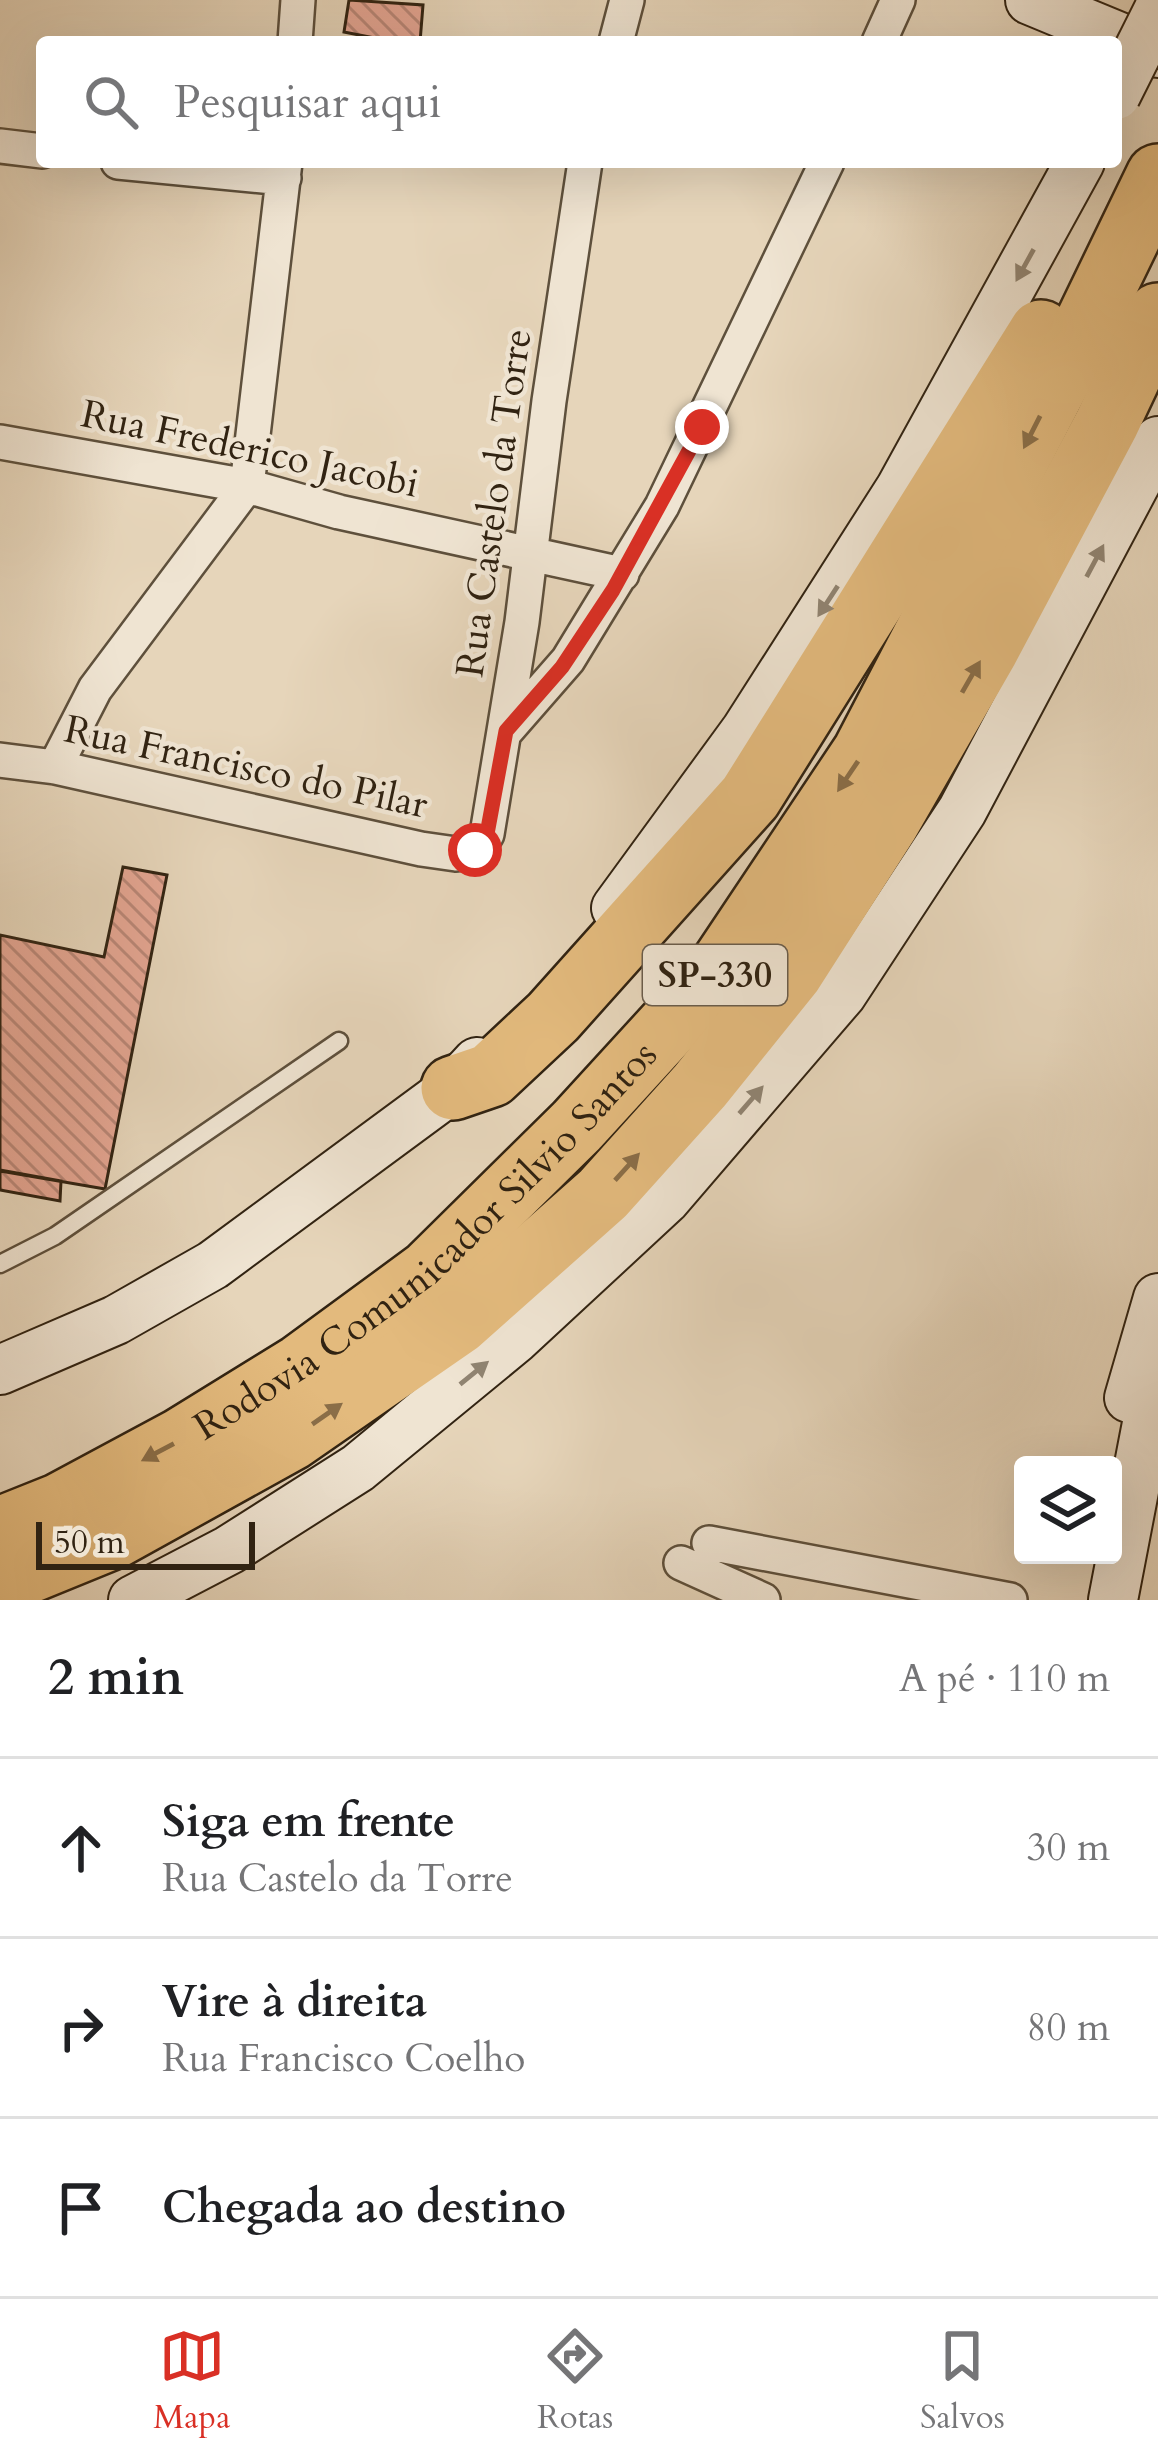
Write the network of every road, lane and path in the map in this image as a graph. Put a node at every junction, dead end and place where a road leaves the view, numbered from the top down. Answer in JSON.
{"nodes":[{"id":1,"x":298,"y":0,"type":"edge"},
{"id":2,"x":627,"y":0,"type":"edge"},
{"id":3,"x":898,"y":0,"type":"edge"},
{"id":4,"x":1030,"y":0,"type":"edge"},
{"id":5,"x":1158,"y":11,"type":"edge"},
{"id":6,"x":295,"y":36,"type":"edge"},
{"id":7,"x":618,"y":36,"type":"edge"},
{"id":8,"x":882,"y":36,"type":"edge"},
{"id":9,"x":1117,"y":36,"type":"edge"},
{"id":10,"x":1122,"y":38,"type":"edge"},
{"id":11,"x":1158,"y":53,"type":"edge"},
{"id":12,"x":1122,"y":83,"type":"edge"},
{"id":13,"x":0,"y":146,"type":"edge"},
{"id":14,"x":36,"y":151,"type":"edge"},
{"id":15,"x":242,"y":168,"type":"edge"},
{"id":16,"x":584,"y":168,"type":"edge"},
{"id":17,"x":823,"y":168,"type":"edge"},
{"id":18,"x":1078,"y":168,"type":"edge"},
{"id":19,"x":284,"y":170,"type":"edge"},
{"id":20,"x":1158,"y":173,"type":"edge"},
{"id":21,"x":1158,"y":315,"type":"edge"},
{"id":22,"x":1158,"y":441,"type":"edge"},
{"id":23,"x":0,"y":442,"type":"edge"},
{"id":24,"x":247,"y":486,"type":"junction"},
{"id":25,"x":529,"y":552,"type":"junction"},
{"id":26,"x":622,"y":574,"type":"junction"},
{"id":27,"x":506,"y":731,"type":"junction"},
{"id":28,"x":0,"y":760,"type":"edge"},
{"id":29,"x":55,"y":767,"type":"junction"},
{"id":30,"x":475,"y":850,"type":"joint"},
{"id":31,"x":339,"y":1041,"type":"dead end"},
{"id":32,"x":453,"y":1088,"type":"junction"},
{"id":33,"x":0,"y":1264,"type":"edge"},
{"id":34,"x":1155,"y":1336,"type":"edge"},
{"id":35,"x":0,"y":1370,"type":"edge"},
{"id":36,"x":1117,"y":1456,"type":"edge"},
{"id":37,"x":0,"y":1529,"type":"edge"},
{"id":38,"x":709,"y":1543,"type":"dead end"},
{"id":39,"x":681,"y":1563,"type":"dead end"},
{"id":40,"x":1094,"y":1564,"type":"edge"},
{"id":41,"x":0,"y":1583,"type":"edge"},
{"id":42,"x":133,"y":1600,"type":"edge"},
{"id":43,"x":763,"y":1600,"type":"edge"},
{"id":44,"x":1010,"y":1600,"type":"edge"},
{"id":45,"x":1088,"y":1600,"type":"edge"},
{"id":46,"x":1113,"y":1600,"type":"edge"}],
"edges":[{"from":1,"to":6,"type":"street"},
{"from":2,"to":7,"type":"street"},
{"from":3,"to":8,"type":"street"},
{"from":4,"to":9,"type":"main road"},
{"from":5,"to":12,"type":"main road","bridge":true},
{"from":10,"to":11,"type":"main road"},
{"from":13,"to":14,"type":"street"},
{"from":15,"to":19,"type":"street"},
{"from":16,"to":25,"type":"street","name":"Rua Castelo da Torre"},
{"from":17,"to":26,"type":"street"},
{"from":18,"to":32,"type":"main road","one_way":true},
{"from":19,"to":24,"type":"street"},
{"from":20,"to":32,"type":"highway"},
{"from":20,"to":37,"type":"highway","name":"Rodovia Comunicador Silvio Santos","number":"SP-330","one_way":true},
{"from":41,"to":21,"type":"highway","name":"Rodovia Comunicador Silvio Santos","number":"SP-330","one_way":true},
{"from":42,"to":22,"type":"main road","one_way":true},
{"from":23,"to":24,"type":"street","name":"Rua Frederico Jacobi"},
{"from":24,"to":25,"type":"street","name":"Rua Frederico Jacobi"},
{"from":24,"to":29,"type":"street"},
{"from":25,"to":26,"type":"street","name":"Rua Frederico Jacobi"},
{"from":25,"to":27,"type":"street","name":"Rua Castelo da Torre"},
{"from":26,"to":27,"type":"street"},
{"from":27,"to":30,"type":"street","name":"Rua Castelo da Torre"},
{"from":28,"to":29,"type":"street","name":"Rua Francisco do Pilar"},
{"from":29,"to":30,"type":"street","name":"Rua Francisco do Pilar"},
{"from":31,"to":33,"type":"lane"},
{"from":32,"to":35,"type":"main road"},
{"from":34,"to":36,"type":"main road"},
{"from":34,"to":46,"type":"main road"},
{"from":38,"to":44,"type":"street"},
{"from":39,"to":43,"type":"street"},
{"from":40,"to":45,"type":"main road"}]}
